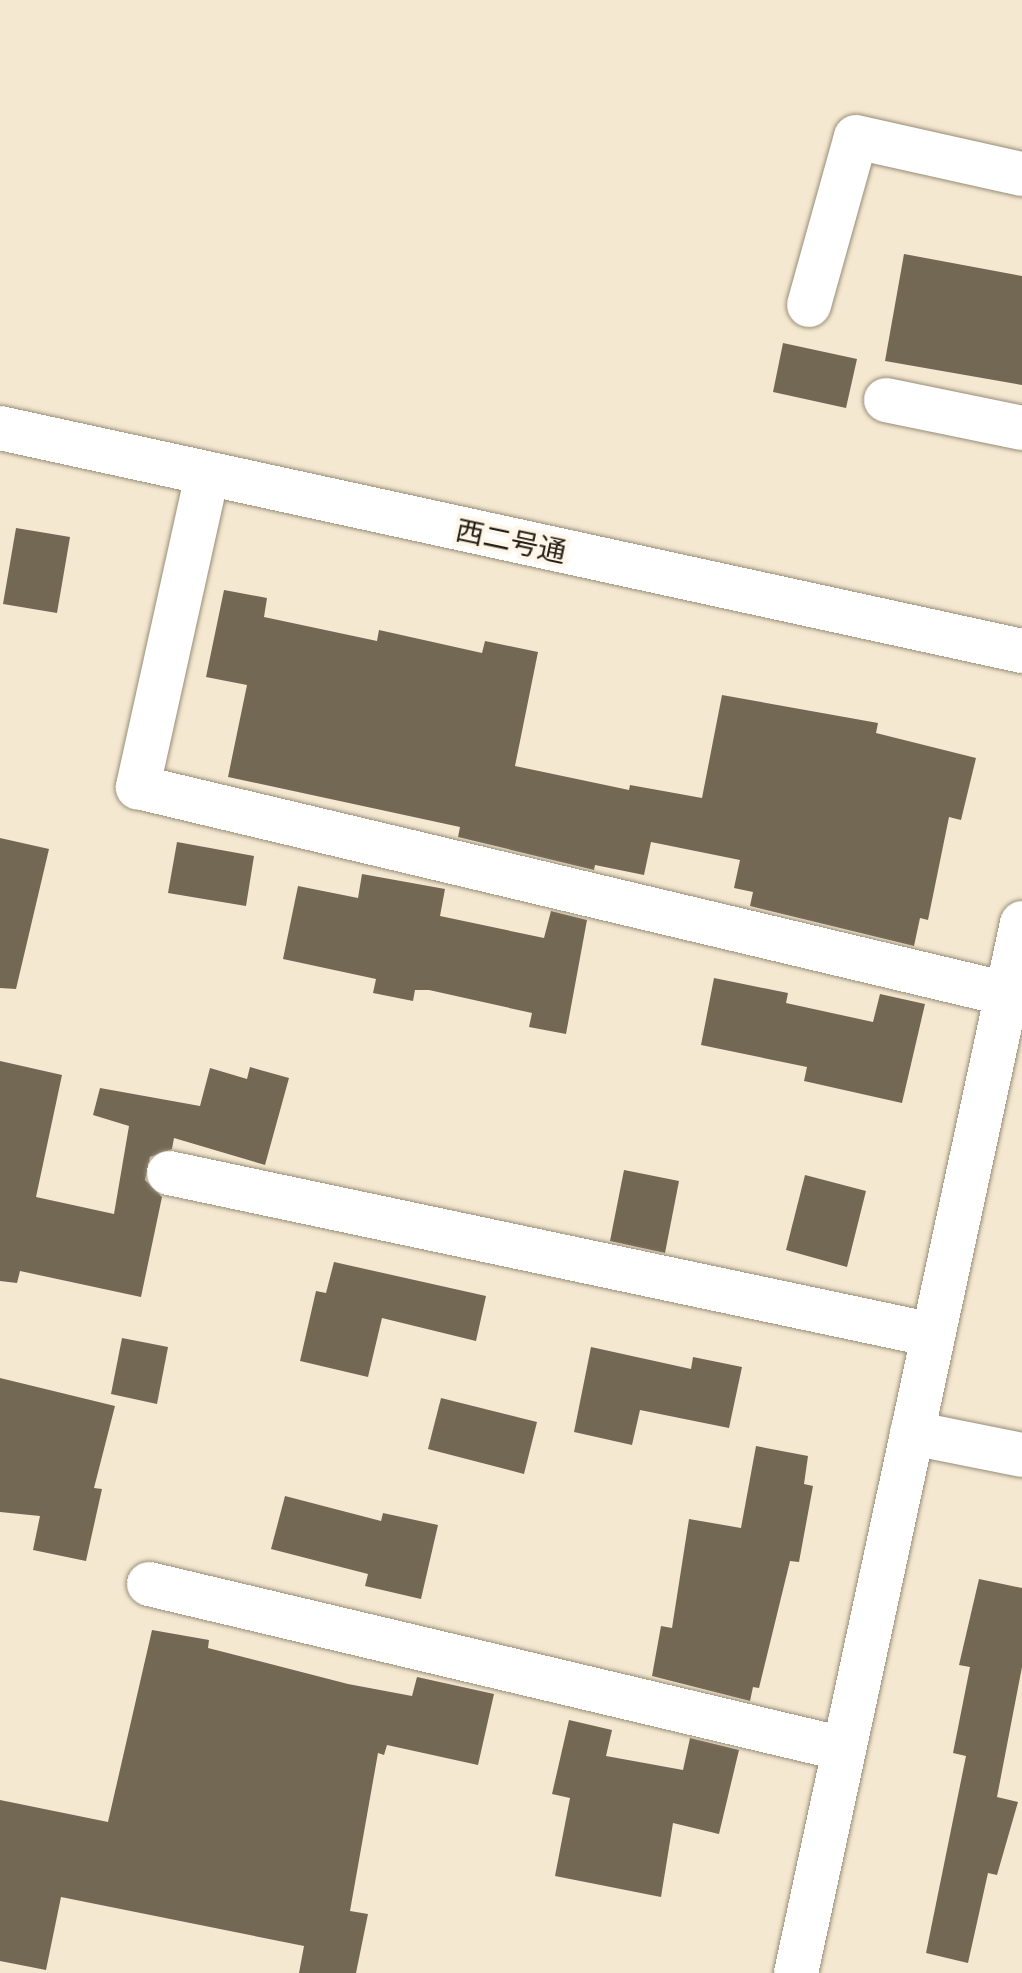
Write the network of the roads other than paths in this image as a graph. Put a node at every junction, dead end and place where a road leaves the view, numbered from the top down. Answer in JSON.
{"nodes":[{"id":1,"x":1022,"y":174,"type":"edge"},
{"id":2,"x":809,"y":305,"type":"dead end"},
{"id":3,"x":886,"y":400,"type":"dead end"},
{"id":4,"x":0,"y":428,"type":"edge"},
{"id":5,"x":1022,"y":428,"type":"edge"},
{"id":6,"x":207,"y":475,"type":"junction"},
{"id":7,"x":1022,"y":651,"type":"edge"},
{"id":8,"x":1022,"y":923,"type":"edge"},
{"id":9,"x":1007,"y":994,"type":"junction"},
{"id":10,"x":169,"y":1173,"type":"dead end"},
{"id":11,"x":933,"y":1335,"type":"junction"},
{"id":12,"x":912,"y":1433,"type":"junction"},
{"id":13,"x":1022,"y":1455,"type":"edge"},
{"id":14,"x":149,"y":1584,"type":"dead end"},
{"id":15,"x":844,"y":1749,"type":"junction"},
{"id":16,"x":796,"y":1973,"type":"edge"}],
"edges":[{"from":1,"to":2,"type":"street"},
{"from":3,"to":5,"type":"street"},
{"from":4,"to":6,"type":"street","name":"西二号通"},
{"from":6,"to":7,"type":"street","name":"西二号通"},
{"from":6,"to":9,"type":"street"},
{"from":8,"to":9,"type":"street"},
{"from":9,"to":11,"type":"street"},
{"from":10,"to":11,"type":"street"},
{"from":11,"to":12,"type":"street"},
{"from":12,"to":13,"type":"street"},
{"from":12,"to":15,"type":"street"},
{"from":14,"to":15,"type":"street"},
{"from":15,"to":16,"type":"street"}]}
